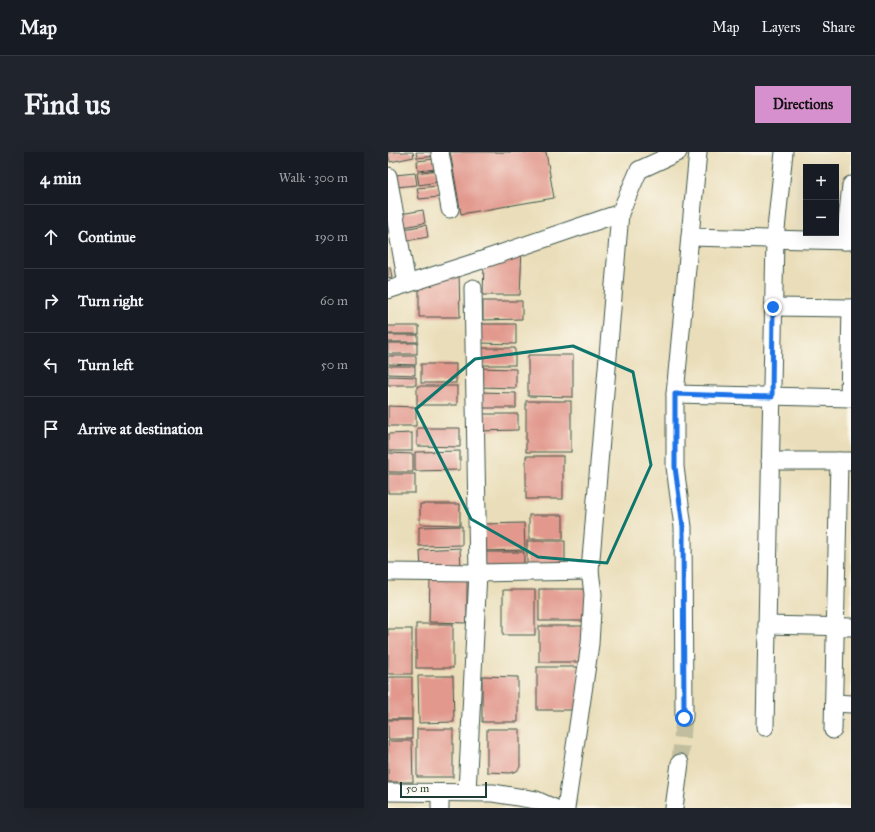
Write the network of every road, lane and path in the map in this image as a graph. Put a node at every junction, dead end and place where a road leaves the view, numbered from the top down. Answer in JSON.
{"nodes":[{"id":1,"x":440,"y":152,"type":"edge"},
{"id":2,"x":678,"y":152,"type":"edge"},
{"id":3,"x":698,"y":152,"type":"edge"},
{"id":4,"x":784,"y":152,"type":"edge"},
{"id":5,"x":388,"y":176,"type":"edge"},
{"id":6,"x":851,"y":185,"type":"edge"},
{"id":7,"x":450,"y":209,"type":"dead end"},
{"id":8,"x":620,"y":213,"type":"junction"},
{"id":9,"x":690,"y":237,"type":"junction"},
{"id":10,"x":775,"y":239,"type":"junction"},
{"id":11,"x":848,"y":241,"type":"edge"},
{"id":12,"x":407,"y":284,"type":"junction"},
{"id":13,"x":473,"y":288,"type":"dead end"},
{"id":14,"x":388,"y":290,"type":"edge"},
{"id":15,"x":773,"y":307,"type":"junction"},
{"id":16,"x":851,"y":308,"type":"edge"},
{"id":17,"x":675,"y":394,"type":"junction"},
{"id":18,"x":772,"y":397,"type":"junction"},
{"id":19,"x":850,"y":398,"type":"edge"},
{"id":20,"x":770,"y":461,"type":"junction"},
{"id":21,"x":845,"y":461,"type":"edge"},
{"id":22,"x":590,"y":571,"type":"junction"},
{"id":23,"x":388,"y":572,"type":"edge"},
{"id":24,"x":478,"y":573,"type":"junction"},
{"id":25,"x":844,"y":582,"type":"edge"},
{"id":26,"x":767,"y":625,"type":"junction"},
{"id":27,"x":843,"y":627,"type":"edge"},
{"id":28,"x":834,"y":703,"type":"junction"},
{"id":29,"x":851,"y":704,"type":"edge"},
{"id":30,"x":684,"y":718,"type":"tunnel mouth"},
{"id":31,"x":765,"y":727,"type":"dead end"},
{"id":32,"x":833,"y":730,"type":"dead end"},
{"id":33,"x":680,"y":763,"type":"tunnel mouth"},
{"id":34,"x":388,"y":792,"type":"edge"},
{"id":35,"x":467,"y":792,"type":"junction"},
{"id":36,"x":440,"y":800,"type":"edge"},
{"id":37,"x":554,"y":808,"type":"edge"},
{"id":38,"x":566,"y":808,"type":"edge"},
{"id":39,"x":674,"y":808,"type":"edge"}],
"edges":[{"from":1,"to":7,"type":"street"},
{"from":2,"to":8,"type":"street"},
{"from":3,"to":9,"type":"street"},
{"from":4,"to":10,"type":"street"},
{"from":5,"to":12,"type":"street"},
{"from":6,"to":11,"type":"street"},
{"from":8,"to":12,"type":"street"},
{"from":8,"to":22,"type":"street"},
{"from":9,"to":10,"type":"street"},
{"from":9,"to":17,"type":"street"},
{"from":10,"to":11,"type":"street"},
{"from":10,"to":15,"type":"street"},
{"from":12,"to":14,"type":"street"},
{"from":13,"to":24,"type":"street"},
{"from":15,"to":16,"type":"street"},
{"from":15,"to":18,"type":"street"},
{"from":16,"to":19,"type":"street"},
{"from":17,"to":18,"type":"street"},
{"from":17,"to":30,"type":"street"},
{"from":18,"to":19,"type":"street"},
{"from":18,"to":20,"type":"street"},
{"from":20,"to":21,"type":"street"},
{"from":20,"to":26,"type":"street"},
{"from":21,"to":25,"type":"street"},
{"from":22,"to":24,"type":"street"},
{"from":22,"to":38,"type":"street"},
{"from":23,"to":24,"type":"street"},
{"from":24,"to":35,"type":"street"},
{"from":25,"to":27,"type":"street"},
{"from":26,"to":27,"type":"street"},
{"from":26,"to":31,"type":"street"},
{"from":27,"to":28,"type":"street"},
{"from":28,"to":29,"type":"street"},
{"from":28,"to":32,"type":"street"},
{"from":33,"to":39,"type":"street"},
{"from":34,"to":36,"type":"street"},
{"from":35,"to":36,"type":"street"},
{"from":35,"to":37,"type":"street"}]}
